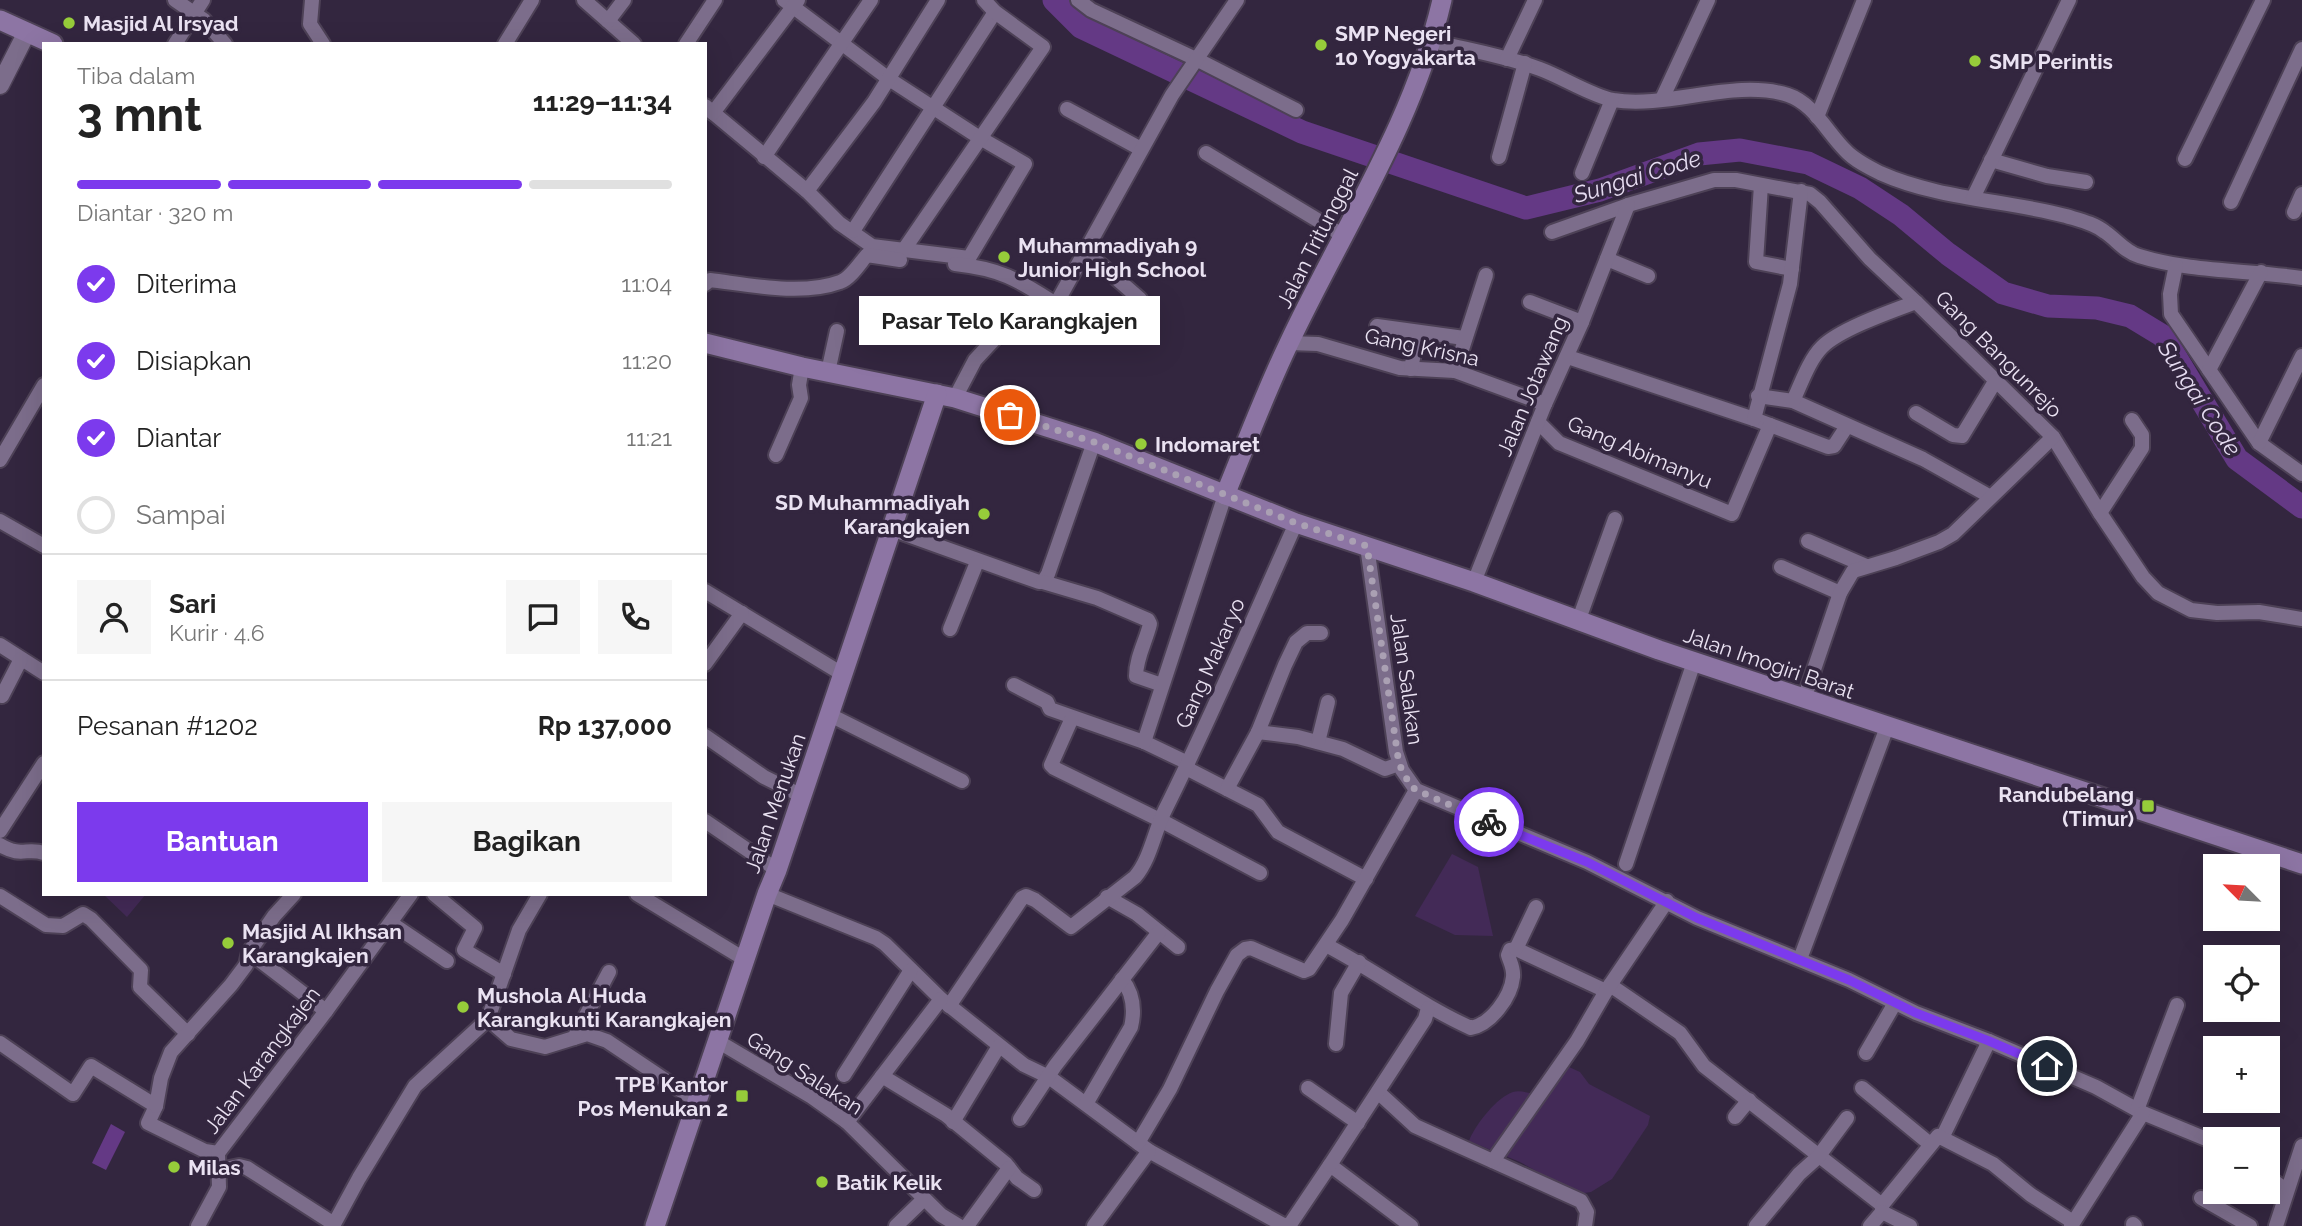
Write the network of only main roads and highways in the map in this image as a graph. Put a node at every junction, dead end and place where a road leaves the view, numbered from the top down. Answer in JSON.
{"nodes":[{"id":1,"x":1442,"y":0,"type":"edge"},
{"id":2,"x":0,"y":20,"type":"edge"},
{"id":3,"x":49,"y":42,"type":"edge"},
{"id":4,"x":707,"y":343,"type":"edge"},
{"id":5,"x":946,"y":396,"type":"junction"},
{"id":6,"x":1225,"y":495,"type":"junction"},
{"id":7,"x":2302,"y":864,"type":"edge"},
{"id":8,"x":656,"y":1226,"type":"edge"}],
"edges":[{"from":1,"to":6,"type":"main road","name":"Jalan Tritunggal"},
{"from":2,"to":3,"type":"main road"},
{"from":4,"to":5,"type":"main road","name":"Jalan Imogiri Barat"},
{"from":5,"to":6,"type":"main road","name":"Jalan Imogiri Barat"},
{"from":5,"to":8,"type":"main road","name":"Jalan Menukan"},
{"from":6,"to":7,"type":"main road","name":"Jalan Imogiri Barat"}]}
